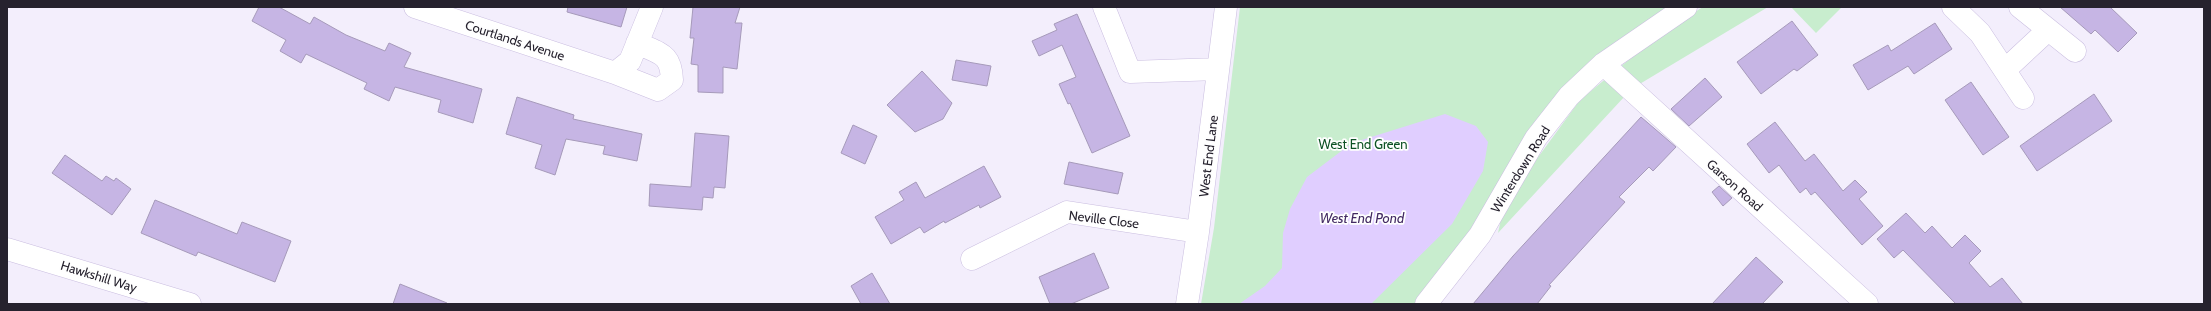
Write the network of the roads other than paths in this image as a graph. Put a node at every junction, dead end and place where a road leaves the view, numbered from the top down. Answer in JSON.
{"nodes":[{"id":1,"x":415,"y":7,"type":"edge"},
{"id":2,"x":652,"y":7,"type":"edge"},
{"id":3,"x":1104,"y":7,"type":"edge"},
{"id":4,"x":1226,"y":7,"type":"edge"},
{"id":5,"x":1686,"y":7,"type":"edge"},
{"id":6,"x":1953,"y":7,"type":"edge"},
{"id":7,"x":2020,"y":7,"type":"edge"},
{"id":8,"x":2048,"y":30,"type":"junction"},
{"id":9,"x":637,"y":43,"type":"junction"},
{"id":10,"x":2075,"y":51,"type":"dead end"},
{"id":11,"x":1603,"y":64,"type":"junction"},
{"id":12,"x":1218,"y":69,"type":"junction"},
{"id":13,"x":2006,"y":69,"type":"junction"},
{"id":14,"x":615,"y":73,"type":"junction"},
{"id":15,"x":2023,"y":98,"type":"dead end"},
{"id":16,"x":1198,"y":232,"type":"junction"},
{"id":17,"x":7,"y":249,"type":"edge"},
{"id":18,"x":972,"y":260,"type":"dead end"},
{"id":19,"x":1431,"y":302,"type":"edge"},
{"id":20,"x":190,"y":304,"type":"edge"},
{"id":21,"x":1186,"y":304,"type":"edge"},
{"id":22,"x":1867,"y":304,"type":"edge"}],
"edges":[{"from":1,"to":14,"type":"street","name":"Courtlands Avenue"},
{"from":2,"to":9,"type":"street"},
{"from":3,"to":12,"type":"street"},
{"from":4,"to":12,"type":"street","name":"West End Lane"},
{"from":5,"to":11,"type":"street","name":"Winterdown Road"},
{"from":6,"to":13,"type":"street"},
{"from":7,"to":8,"type":"street"},
{"from":8,"to":10,"type":"street"},
{"from":8,"to":13,"type":"street"},
{"from":9,"to":14,"type":"street"},
{"from":9,"to":14,"type":"street","name":"Courtlands Avenue"},
{"from":11,"to":19,"type":"street","name":"Winterdown Road"},
{"from":11,"to":22,"type":"street","name":"Garson Road"},
{"from":12,"to":16,"type":"street","name":"West End Lane"},
{"from":13,"to":15,"type":"street"},
{"from":16,"to":18,"type":"street","name":"Neville Close"},
{"from":16,"to":21,"type":"street","name":"West End Lane"},
{"from":17,"to":20,"type":"street","name":"Hawkshill Way"}]}
